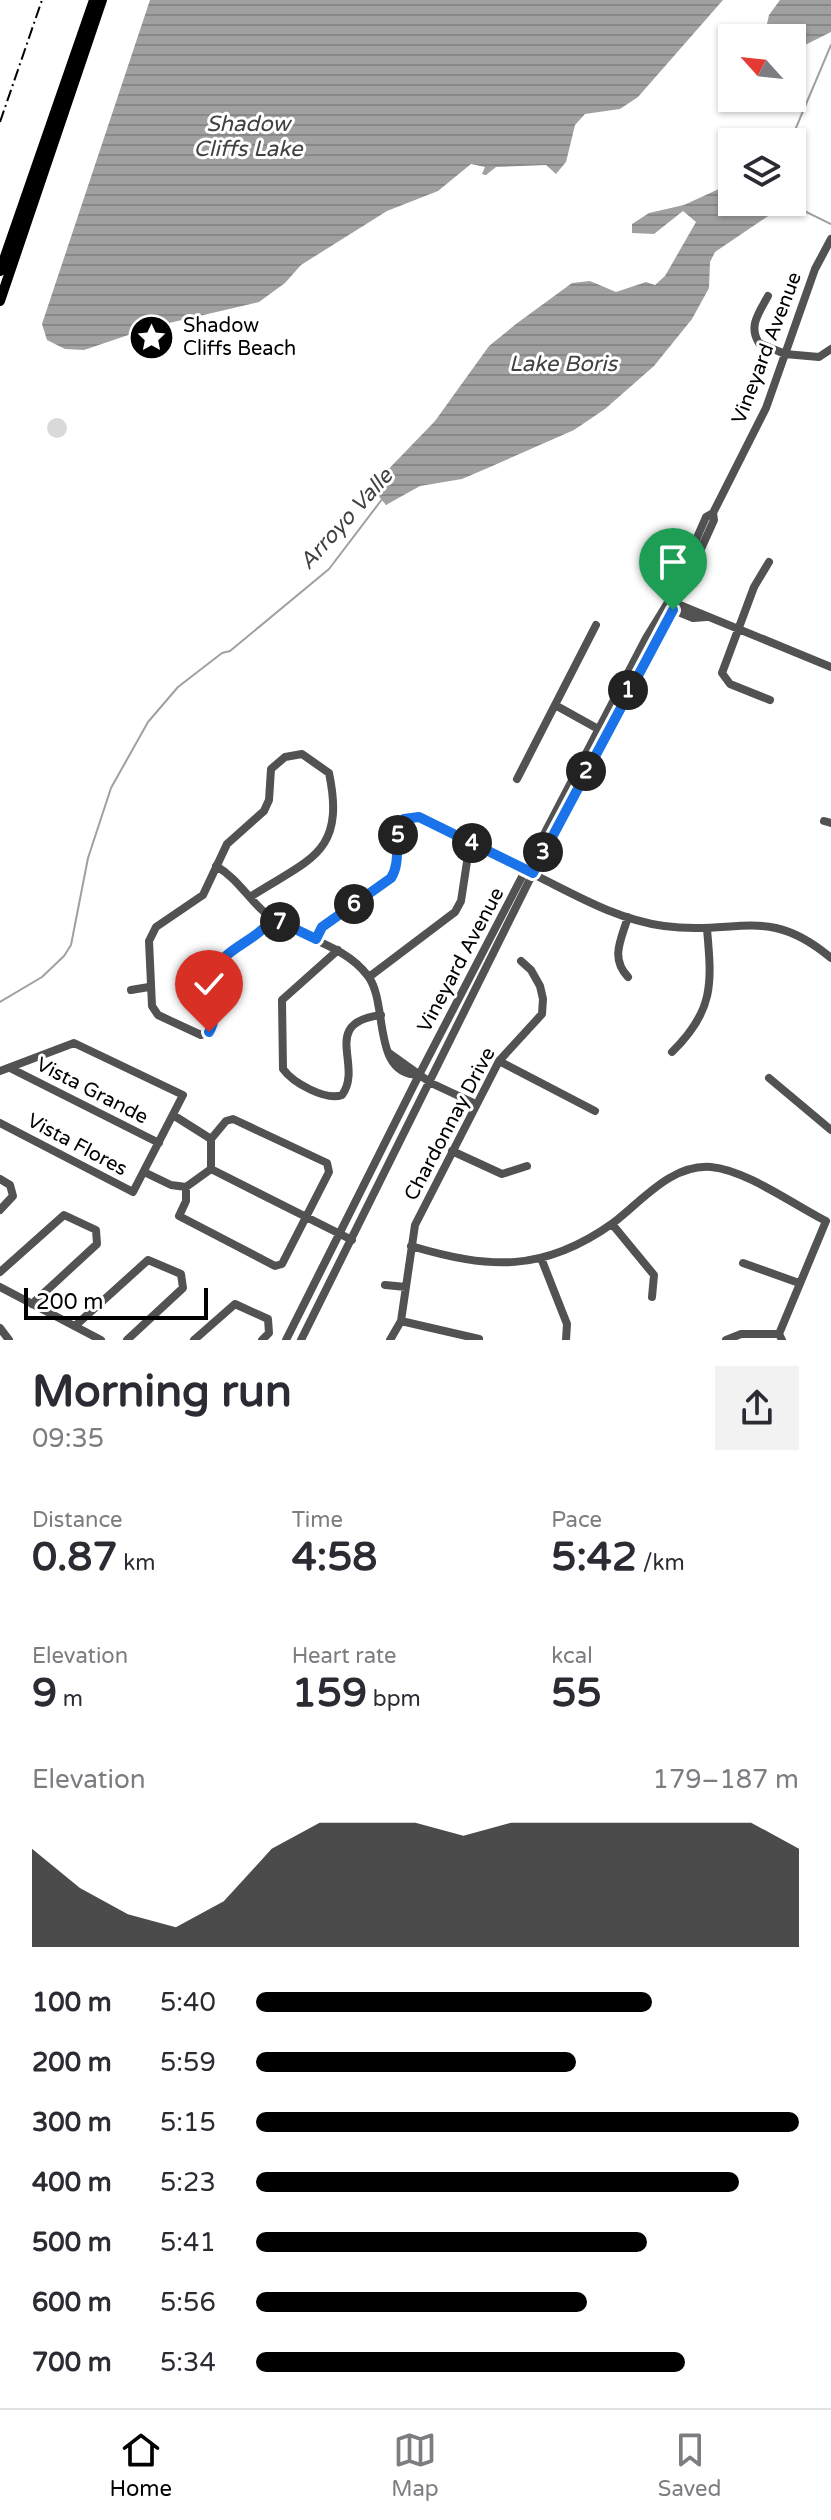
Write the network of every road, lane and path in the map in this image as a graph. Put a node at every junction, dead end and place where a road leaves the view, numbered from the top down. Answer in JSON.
{"nodes":[{"id":1,"x":94,"y":0,"type":"edge"},
{"id":2,"x":102,"y":0,"type":"edge"},
{"id":3,"x":831,"y":239,"type":"edge"},
{"id":4,"x":0,"y":271,"type":"edge"},
{"id":5,"x":768,"y":296,"type":"dead end"},
{"id":6,"x":0,"y":301,"type":"edge"},
{"id":7,"x":831,"y":349,"type":"edge"},
{"id":8,"x":785,"y":354,"type":"junction"},
{"id":9,"x":769,"y":562,"type":"dead end"},
{"id":10,"x":672,"y":606,"type":"junction"},
{"id":11,"x":596,"y":625,"type":"dead end"},
{"id":12,"x":738,"y":629,"type":"junction"},
{"id":13,"x":831,"y":667,"type":"edge"},
{"id":14,"x":770,"y":700,"type":"dead end"},
{"id":15,"x":555,"y":705,"type":"junction"},
{"id":16,"x":602,"y":731,"type":"junction"},
{"id":17,"x":517,"y":779,"type":"dead end"},
{"id":18,"x":470,"y":842,"type":"junction"},
{"id":19,"x":216,"y":866,"type":"junction"},
{"id":20,"x":529,"y":872,"type":"junction"},
{"id":21,"x":250,"y":897,"type":"junction"},
{"id":22,"x":628,"y":917,"type":"junction"},
{"id":23,"x":272,"y":918,"type":"junction"},
{"id":24,"x":707,"y":929,"type":"junction"},
{"id":25,"x":316,"y":939,"type":"junction"},
{"id":26,"x":338,"y":950,"type":"junction"},
{"id":27,"x":831,"y":958,"type":"edge"},
{"id":28,"x":521,"y":961,"type":"dead end"},
{"id":29,"x":369,"y":977,"type":"junction"},
{"id":30,"x":628,"y":977,"type":"dead end"},
{"id":31,"x":149,"y":987,"type":"junction"},
{"id":32,"x":131,"y":990,"type":"dead end"},
{"id":33,"x":381,"y":1015,"type":"junction"},
{"id":34,"x":672,"y":1052,"type":"dead end"},
{"id":35,"x":499,"y":1061,"type":"junction"},
{"id":36,"x":10,"y":1068,"type":"junction"},
{"id":37,"x":0,"y":1071,"type":"edge"},
{"id":38,"x":419,"y":1075,"type":"junction"},
{"id":39,"x":769,"y":1078,"type":"dead end"},
{"id":40,"x":431,"y":1083,"type":"junction"},
{"id":41,"x":476,"y":1104,"type":"junction"},
{"id":42,"x":595,"y":1111,"type":"dead end"},
{"id":43,"x":173,"y":1115,"type":"junction"},
{"id":44,"x":0,"y":1123,"type":"edge"},
{"id":45,"x":831,"y":1130,"type":"edge"},
{"id":46,"x":211,"y":1139,"type":"junction"},
{"id":47,"x":159,"y":1143,"type":"junction"},
{"id":48,"x":452,"y":1151,"type":"junction"},
{"id":49,"x":527,"y":1166,"type":"dead end"},
{"id":50,"x":211,"y":1169,"type":"junction"},
{"id":51,"x":144,"y":1172,"type":"junction"},
{"id":52,"x":0,"y":1179,"type":"edge"},
{"id":53,"x":186,"y":1187,"type":"junction"},
{"id":54,"x":0,"y":1210,"type":"edge"},
{"id":55,"x":305,"y":1218,"type":"junction"},
{"id":56,"x":612,"y":1224,"type":"junction"},
{"id":57,"x":339,"y":1234,"type":"junction"},
{"id":58,"x":352,"y":1240,"type":"junction"},
{"id":59,"x":411,"y":1246,"type":"junction"},
{"id":60,"x":541,"y":1258,"type":"junction"},
{"id":61,"x":743,"y":1263,"type":"dead end"},
{"id":62,"x":0,"y":1272,"type":"edge"},
{"id":63,"x":799,"y":1283,"type":"junction"},
{"id":64,"x":385,"y":1285,"type":"dead end"},
{"id":65,"x":0,"y":1287,"type":"edge"},
{"id":66,"x":406,"y":1287,"type":"junction"},
{"id":67,"x":652,"y":1297,"type":"dead end"},
{"id":68,"x":32,"y":1304,"type":"junction"},
{"id":69,"x":401,"y":1321,"type":"junction"},
{"id":70,"x":75,"y":1326,"type":"junction"},
{"id":71,"x":0,"y":1328,"type":"edge"},
{"id":72,"x":780,"y":1337,"type":"edge"},
{"id":73,"x":479,"y":1339,"type":"edge"},
{"id":74,"x":9,"y":1340,"type":"edge"},
{"id":75,"x":101,"y":1340,"type":"edge"},
{"id":76,"x":127,"y":1340,"type":"edge"},
{"id":77,"x":194,"y":1340,"type":"edge"},
{"id":78,"x":262,"y":1340,"type":"edge"},
{"id":79,"x":286,"y":1340,"type":"edge"},
{"id":80,"x":301,"y":1340,"type":"edge"},
{"id":81,"x":390,"y":1340,"type":"edge"},
{"id":82,"x":566,"y":1340,"type":"edge"},
{"id":83,"x":726,"y":1340,"type":"edge"}],
"edges":[{"from":1,"to":4,"type":"main road"},
{"from":2,"to":6,"type":"main road"},
{"from":3,"to":8,"type":"street","name":"Vineyard Avenue"},
{"from":5,"to":8,"type":"street"},
{"from":7,"to":8,"type":"street"},
{"from":8,"to":10,"type":"street","name":"Vineyard Avenue"},
{"from":9,"to":12,"type":"street"},
{"from":10,"to":12,"type":"street"},
{"from":10,"to":16,"type":"street","name":"Vineyard Avenue"},
{"from":11,"to":15,"type":"street"},
{"from":12,"to":13,"type":"street"},
{"from":12,"to":14,"type":"street"},
{"from":15,"to":16,"type":"street"},
{"from":15,"to":17,"type":"street"},
{"from":16,"to":20,"type":"street","name":"Vineyard Avenue"},
{"from":18,"to":20,"type":"street"},
{"from":18,"to":25,"type":"street"},
{"from":18,"to":29,"type":"street"},
{"from":19,"to":21,"type":"street"},
{"from":19,"to":21,"type":"street"},
{"from":19,"to":31,"type":"street"},
{"from":20,"to":22,"type":"street"},
{"from":20,"to":38,"type":"street","name":"Vineyard Avenue"},
{"from":20,"to":40,"type":"street","name":"Vineyard Avenue"},
{"from":21,"to":23,"type":"street"},
{"from":22,"to":24,"type":"street"},
{"from":22,"to":30,"type":"street"},
{"from":23,"to":25,"type":"street"},
{"from":23,"to":31,"type":"street"},
{"from":24,"to":27,"type":"street"},
{"from":24,"to":34,"type":"street"},
{"from":25,"to":26,"type":"street"},
{"from":26,"to":29,"type":"street"},
{"from":26,"to":33,"type":"street"},
{"from":28,"to":35,"type":"street","name":"Chardonnay Drive"},
{"from":29,"to":33,"type":"street"},
{"from":31,"to":32,"type":"street"},
{"from":33,"to":38,"type":"street"},
{"from":35,"to":41,"type":"street","name":"Chardonnay Drive"},
{"from":35,"to":42,"type":"street"},
{"from":36,"to":37,"type":"street"},
{"from":36,"to":43,"type":"street"},
{"from":36,"to":47,"type":"street","name":"Vista Grande"},
{"from":38,"to":40,"type":"street"},
{"from":38,"to":57,"type":"street","name":"Vineyard Avenue"},
{"from":39,"to":45,"type":"street"},
{"from":40,"to":41,"type":"street"},
{"from":40,"to":58,"type":"street","name":"Vineyard Avenue"},
{"from":41,"to":48,"type":"street","name":"Chardonnay Drive"},
{"from":43,"to":46,"type":"street","name":"Vista Grande"},
{"from":43,"to":47,"type":"street","name":"Vista Flores"},
{"from":44,"to":51,"type":"street","name":"Vista Flores"},
{"from":46,"to":50,"type":"street"},
{"from":46,"to":55,"type":"street"},
{"from":47,"to":51,"type":"street","name":"Vista Flores"},
{"from":48,"to":49,"type":"street"},
{"from":48,"to":59,"type":"street","name":"Chardonnay Drive"},
{"from":50,"to":53,"type":"street"},
{"from":50,"to":55,"type":"street"},
{"from":51,"to":53,"type":"street"},
{"from":52,"to":54,"type":"street"},
{"from":53,"to":55,"type":"street"},
{"from":55,"to":57,"type":"street"},
{"from":56,"to":60,"type":"street"},
{"from":56,"to":63,"type":"street"},
{"from":56,"to":67,"type":"street"},
{"from":57,"to":58,"type":"street"},
{"from":57,"to":79,"type":"street","name":"Vineyard Avenue"},
{"from":58,"to":80,"type":"street","name":"Vineyard Avenue"},
{"from":59,"to":60,"type":"street"},
{"from":59,"to":66,"type":"street","name":"Chardonnay Drive"},
{"from":60,"to":82,"type":"street"},
{"from":61,"to":63,"type":"street"},
{"from":62,"to":68,"type":"street"},
{"from":63,"to":72,"type":"street"},
{"from":64,"to":66,"type":"street"},
{"from":65,"to":68,"type":"street"},
{"from":66,"to":69,"type":"street","name":"Chardonnay Drive"},
{"from":68,"to":70,"type":"street"},
{"from":69,"to":73,"type":"street"},
{"from":69,"to":81,"type":"street"},
{"from":70,"to":75,"type":"street"},
{"from":70,"to":76,"type":"street"},
{"from":71,"to":74,"type":"street"},
{"from":72,"to":83,"type":"street"},
{"from":77,"to":78,"type":"street"}]}
